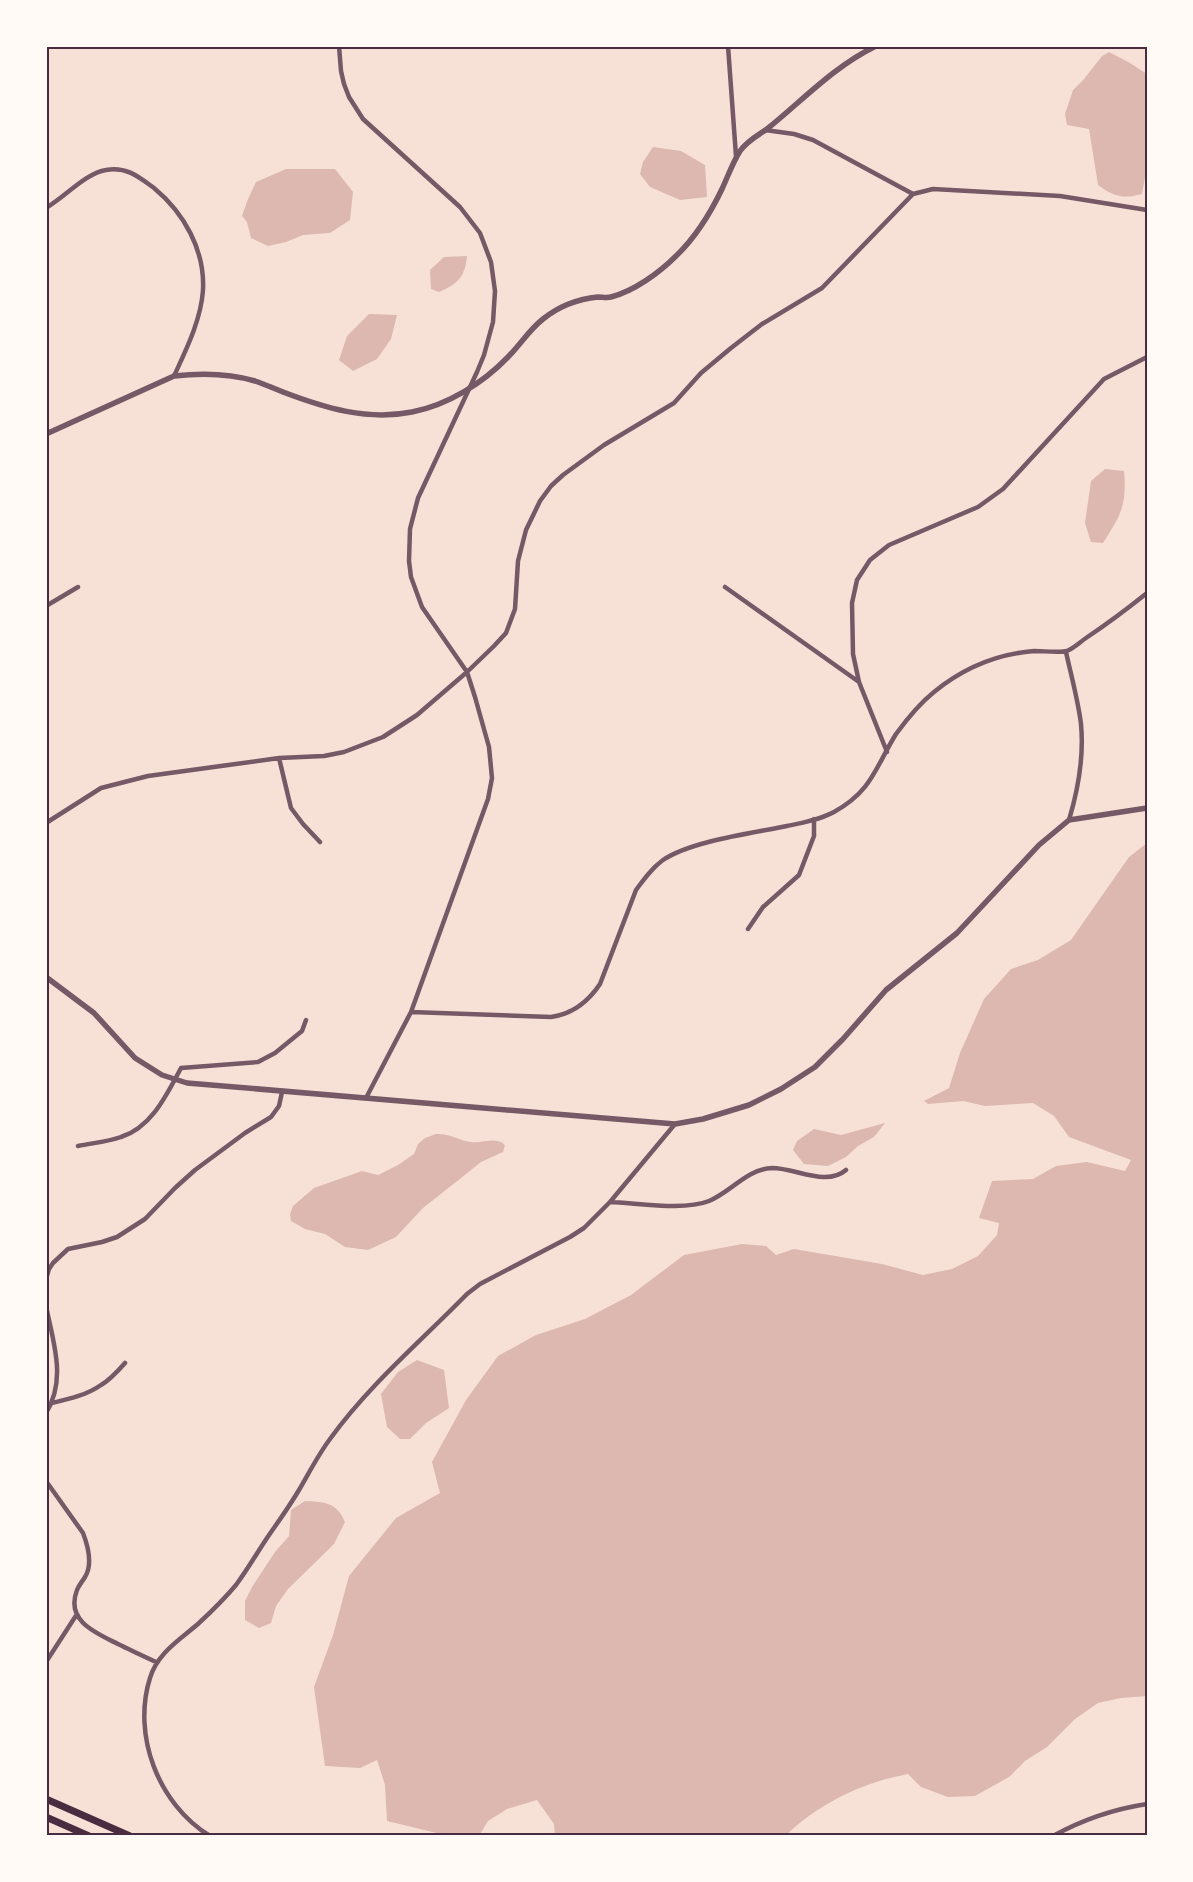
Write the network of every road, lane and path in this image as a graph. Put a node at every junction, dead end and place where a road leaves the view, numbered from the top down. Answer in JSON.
{"nodes":[{"id":1,"x":338,"y":46,"type":"edge"},
{"id":2,"x":728,"y":46,"type":"edge"},
{"id":3,"x":876,"y":46,"type":"edge"},
{"id":4,"x":765,"y":130,"type":"junction"},
{"id":5,"x":736,"y":158,"type":"junction"},
{"id":6,"x":913,"y":194,"type":"junction"},
{"id":7,"x":46,"y":208,"type":"edge"},
{"id":8,"x":1147,"y":210,"type":"edge"},
{"id":9,"x":1147,"y":357,"type":"edge"},
{"id":10,"x":174,"y":376,"type":"junction"},
{"id":11,"x":468,"y":388,"type":"junction"},
{"id":12,"x":46,"y":434,"type":"edge"},
{"id":13,"x":78,"y":587,"type":"dead end"},
{"id":14,"x":725,"y":587,"type":"dead end"},
{"id":15,"x":1147,"y":593,"type":"edge"},
{"id":16,"x":46,"y":606,"type":"edge"},
{"id":17,"x":1066,"y":652,"type":"junction"},
{"id":18,"x":467,"y":672,"type":"junction"},
{"id":19,"x":859,"y":682,"type":"junction"},
{"id":20,"x":887,"y":752,"type":"junction"},
{"id":21,"x":279,"y":758,"type":"junction"},
{"id":22,"x":1147,"y":808,"type":"edge"},
{"id":23,"x":814,"y":820,"type":"junction"},
{"id":24,"x":1069,"y":820,"type":"junction"},
{"id":25,"x":46,"y":823,"type":"edge"},
{"id":26,"x":320,"y":842,"type":"dead end"},
{"id":27,"x":748,"y":928,"type":"dead end"},
{"id":28,"x":46,"y":977,"type":"edge"},
{"id":29,"x":411,"y":1012,"type":"junction"},
{"id":30,"x":306,"y":1020,"type":"dead end"},
{"id":31,"x":175,"y":1080,"type":"junction"},
{"id":32,"x":282,"y":1092,"type":"junction"},
{"id":33,"x":366,"y":1098,"type":"junction"},
{"id":34,"x":675,"y":1124,"type":"junction"},
{"id":35,"x":78,"y":1146,"type":"dead end"},
{"id":36,"x":846,"y":1170,"type":"dead end"},
{"id":37,"x":610,"y":1202,"type":"junction"},
{"id":38,"x":46,"y":1279,"type":"edge"},
{"id":39,"x":46,"y":1306,"type":"edge"},
{"id":40,"x":125,"y":1363,"type":"dead end"},
{"id":41,"x":52,"y":1403,"type":"junction"},
{"id":42,"x":46,"y":1413,"type":"edge"},
{"id":43,"x":46,"y":1481,"type":"edge"},
{"id":44,"x":77,"y":1614,"type":"junction"},
{"id":45,"x":46,"y":1662,"type":"edge"},
{"id":46,"x":156,"y":1662,"type":"junction"},
{"id":47,"x":46,"y":1799,"type":"edge"},
{"id":48,"x":1147,"y":1804,"type":"edge"},
{"id":49,"x":46,"y":1817,"type":"edge"},
{"id":50,"x":46,"y":1832,"type":"edge"},
{"id":51,"x":55,"y":1836,"type":"edge"},
{"id":52,"x":88,"y":1836,"type":"edge"},
{"id":53,"x":130,"y":1836,"type":"edge"},
{"id":54,"x":210,"y":1836,"type":"edge"},
{"id":55,"x":1053,"y":1836,"type":"edge"}],
"edges":[{"from":1,"to":11,"type":"street"},
{"from":2,"to":5,"type":"street"},
{"from":3,"to":4,"type":"street"},
{"from":4,"to":5,"type":"street"},
{"from":4,"to":6,"type":"street"},
{"from":5,"to":11,"type":"street"},
{"from":6,"to":8,"type":"street"},
{"from":6,"to":18,"type":"street"},
{"from":7,"to":10,"type":"street"},
{"from":9,"to":19,"type":"street"},
{"from":10,"to":11,"type":"street"},
{"from":10,"to":12,"type":"street"},
{"from":11,"to":18,"type":"street"},
{"from":13,"to":16,"type":"street"},
{"from":14,"to":19,"type":"street"},
{"from":15,"to":17,"type":"street"},
{"from":17,"to":20,"type":"street"},
{"from":17,"to":24,"type":"street"},
{"from":18,"to":21,"type":"street"},
{"from":18,"to":29,"type":"street"},
{"from":19,"to":20,"type":"street"},
{"from":20,"to":23,"type":"street"},
{"from":21,"to":25,"type":"street"},
{"from":21,"to":26,"type":"street"},
{"from":22,"to":24,"type":"street"},
{"from":23,"to":27,"type":"street"},
{"from":23,"to":29,"type":"street"},
{"from":24,"to":34,"type":"street"},
{"from":28,"to":31,"type":"street"},
{"from":29,"to":33,"type":"street"},
{"from":30,"to":31,"type":"street"},
{"from":31,"to":32,"type":"street"},
{"from":31,"to":35,"type":"street"},
{"from":32,"to":33,"type":"street"},
{"from":32,"to":38,"type":"street"},
{"from":33,"to":34,"type":"street"},
{"from":34,"to":37,"type":"street"},
{"from":36,"to":37,"type":"street"},
{"from":37,"to":46,"type":"street"},
{"from":39,"to":41,"type":"street"},
{"from":40,"to":41,"type":"street"},
{"from":41,"to":42,"type":"street"},
{"from":43,"to":44,"type":"street"},
{"from":44,"to":45,"type":"street"},
{"from":44,"to":46,"type":"street"},
{"from":46,"to":54,"type":"street"},
{"from":47,"to":53,"type":"main road"},
{"from":48,"to":55,"type":"street"},
{"from":49,"to":52,"type":"main road"},
{"from":50,"to":51,"type":"path"}]}
